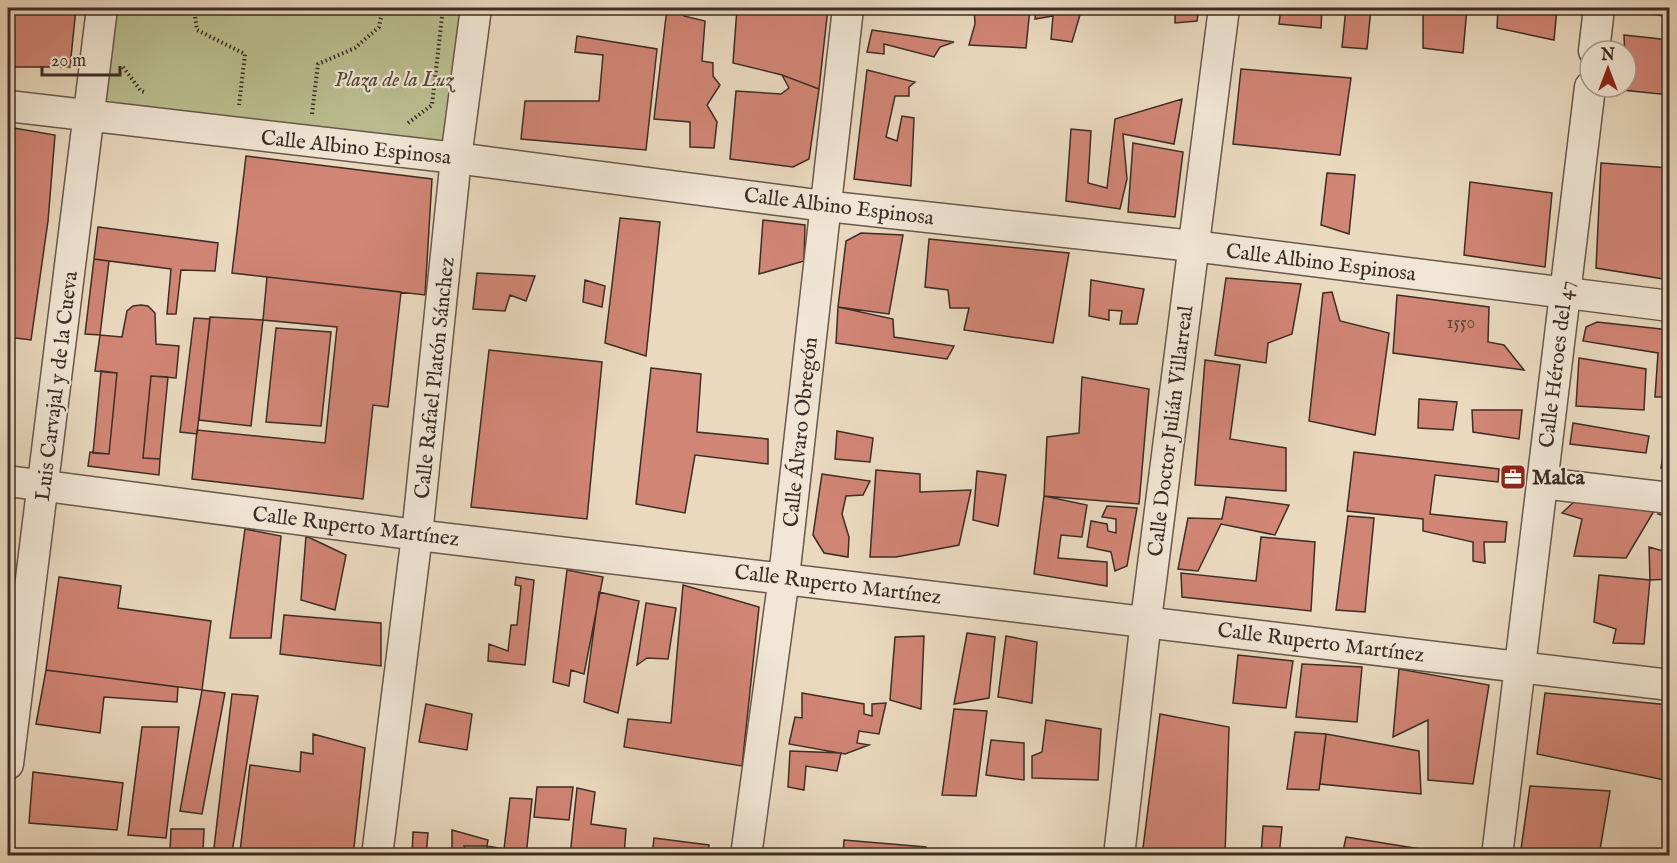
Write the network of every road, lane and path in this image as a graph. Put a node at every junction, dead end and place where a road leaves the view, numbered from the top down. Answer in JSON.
{"nodes":[{"id":1,"x":102,"y":8,"type":"edge"},
{"id":2,"x":194,"y":8,"type":"edge"},
{"id":3,"x":383,"y":8,"type":"edge"},
{"id":4,"x":443,"y":8,"type":"edge"},
{"id":5,"x":476,"y":8,"type":"edge"},
{"id":6,"x":848,"y":8,"type":"edge"},
{"id":7,"x":1224,"y":8,"type":"edge"},
{"id":8,"x":1599,"y":8,"type":"edge"},
{"id":9,"x":1595,"y":39,"type":"edge"},
{"id":10,"x":122,"y":65,"type":"dead end"},
{"id":11,"x":152,"y":93,"type":"dead end"},
{"id":12,"x":1588,"y":99,"type":"edge"},
{"id":13,"x":228,"y":103,"type":"dead end"},
{"id":14,"x":249,"y":105,"type":"dead end"},
{"id":15,"x":8,"y":106,"type":"edge"},
{"id":16,"x":301,"y":111,"type":"dead end"},
{"id":17,"x":312,"y":112,"type":"junction"},
{"id":18,"x":322,"y":113,"type":"dead end"},
{"id":19,"x":88,"y":116,"type":"junction"},
{"id":20,"x":238,"y":118,"type":"junction"},
{"id":21,"x":398,"y":122,"type":"dead end"},
{"id":22,"x":309,"y":141,"type":"junction"},
{"id":23,"x":456,"y":158,"type":"junction"},
{"id":24,"x":825,"y":206,"type":"junction"},
{"id":25,"x":1193,"y":246,"type":"junction"},
{"id":26,"x":1564,"y":293,"type":"junction"},
{"id":27,"x":1670,"y":306,"type":"edge"},
{"id":28,"x":8,"y":481,"type":"edge"},
{"id":29,"x":1542,"y":483,"type":"junction"},
{"id":30,"x":44,"y":485,"type":"junction"},
{"id":31,"x":1670,"y":498,"type":"edge"},
{"id":32,"x":417,"y":535,"type":"junction"},
{"id":33,"x":784,"y":577,"type":"junction"},
{"id":34,"x":1146,"y":620,"type":"junction"},
{"id":35,"x":1518,"y":667,"type":"junction"},
{"id":36,"x":1670,"y":685,"type":"edge"},
{"id":37,"x":8,"y":764,"type":"edge"},
{"id":38,"x":377,"y":855,"type":"edge"},
{"id":39,"x":746,"y":855,"type":"edge"},
{"id":40,"x":1119,"y":855,"type":"edge"},
{"id":41,"x":1497,"y":855,"type":"edge"}],
"edges":[{"from":1,"to":19,"type":"street","name":"Luis Carvajal y de la Cueva"},
{"from":2,"to":20,"type":"path"},
{"from":3,"to":17,"type":"path"},
{"from":4,"to":21,"type":"path"},
{"from":5,"to":23,"type":"street","name":"Calle Rafael Platón Sánchez"},
{"from":6,"to":24,"type":"street","name":"Calle Álvaro Obregón"},
{"from":7,"to":25,"type":"street","name":"Calle Doctor Julián Villarreal"},
{"from":8,"to":9,"type":"street"},
{"from":10,"to":11,"type":"path"},
{"from":12,"to":26,"type":"street","name":"Calle Héroes del 47"},
{"from":13,"to":20,"type":"path"},
{"from":14,"to":20,"type":"path"},
{"from":15,"to":19,"type":"street","name":"Calle Albino Espinosa"},
{"from":16,"to":17,"type":"path"},
{"from":17,"to":18,"type":"path"},
{"from":17,"to":22,"type":"path"},
{"from":19,"to":20,"type":"street","name":"Calle Albino Espinosa"},
{"from":19,"to":30,"type":"street","name":"Luis Carvajal y de la Cueva"},
{"from":20,"to":22,"type":"street","name":"Calle Albino Espinosa"},
{"from":22,"to":23,"type":"street","name":"Calle Albino Espinosa"},
{"from":23,"to":24,"type":"street","name":"Calle Albino Espinosa"},
{"from":23,"to":32,"type":"street","name":"Calle Rafael Platón Sánchez"},
{"from":24,"to":25,"type":"street","name":"Calle Albino Espinosa"},
{"from":24,"to":33,"type":"street","name":"Calle Álvaro Obregón"},
{"from":25,"to":26,"type":"street","name":"Calle Albino Espinosa"},
{"from":25,"to":34,"type":"street","name":"Calle Doctor Julián Villarreal"},
{"from":26,"to":27,"type":"street","name":"Calle Albino Espinosa"},
{"from":26,"to":29,"type":"street","name":"Calle Héroes del 47"},
{"from":28,"to":30,"type":"street","name":"Calle Ruperto Martínez"},
{"from":29,"to":31,"type":"street"},
{"from":29,"to":35,"type":"street","name":"Calle Héroes del 47"},
{"from":30,"to":32,"type":"street","name":"Calle Ruperto Martínez"},
{"from":30,"to":37,"type":"street","name":"Luis Carvajal y de la Cueva"},
{"from":32,"to":33,"type":"street","name":"Calle Ruperto Martínez"},
{"from":32,"to":38,"type":"street","name":"Calle Rafael Platón Sánchez"},
{"from":33,"to":34,"type":"street","name":"Calle Ruperto Martínez"},
{"from":33,"to":39,"type":"street","name":"Calle Álvaro Obregón"},
{"from":34,"to":35,"type":"street","name":"Calle Ruperto Martínez"},
{"from":34,"to":40,"type":"street","name":"Calle Doctor Julián Villarreal"},
{"from":35,"to":36,"type":"street","name":"Calle Ruperto Martínez"},
{"from":35,"to":41,"type":"street","name":"Calle Héroes del 47"}]}
